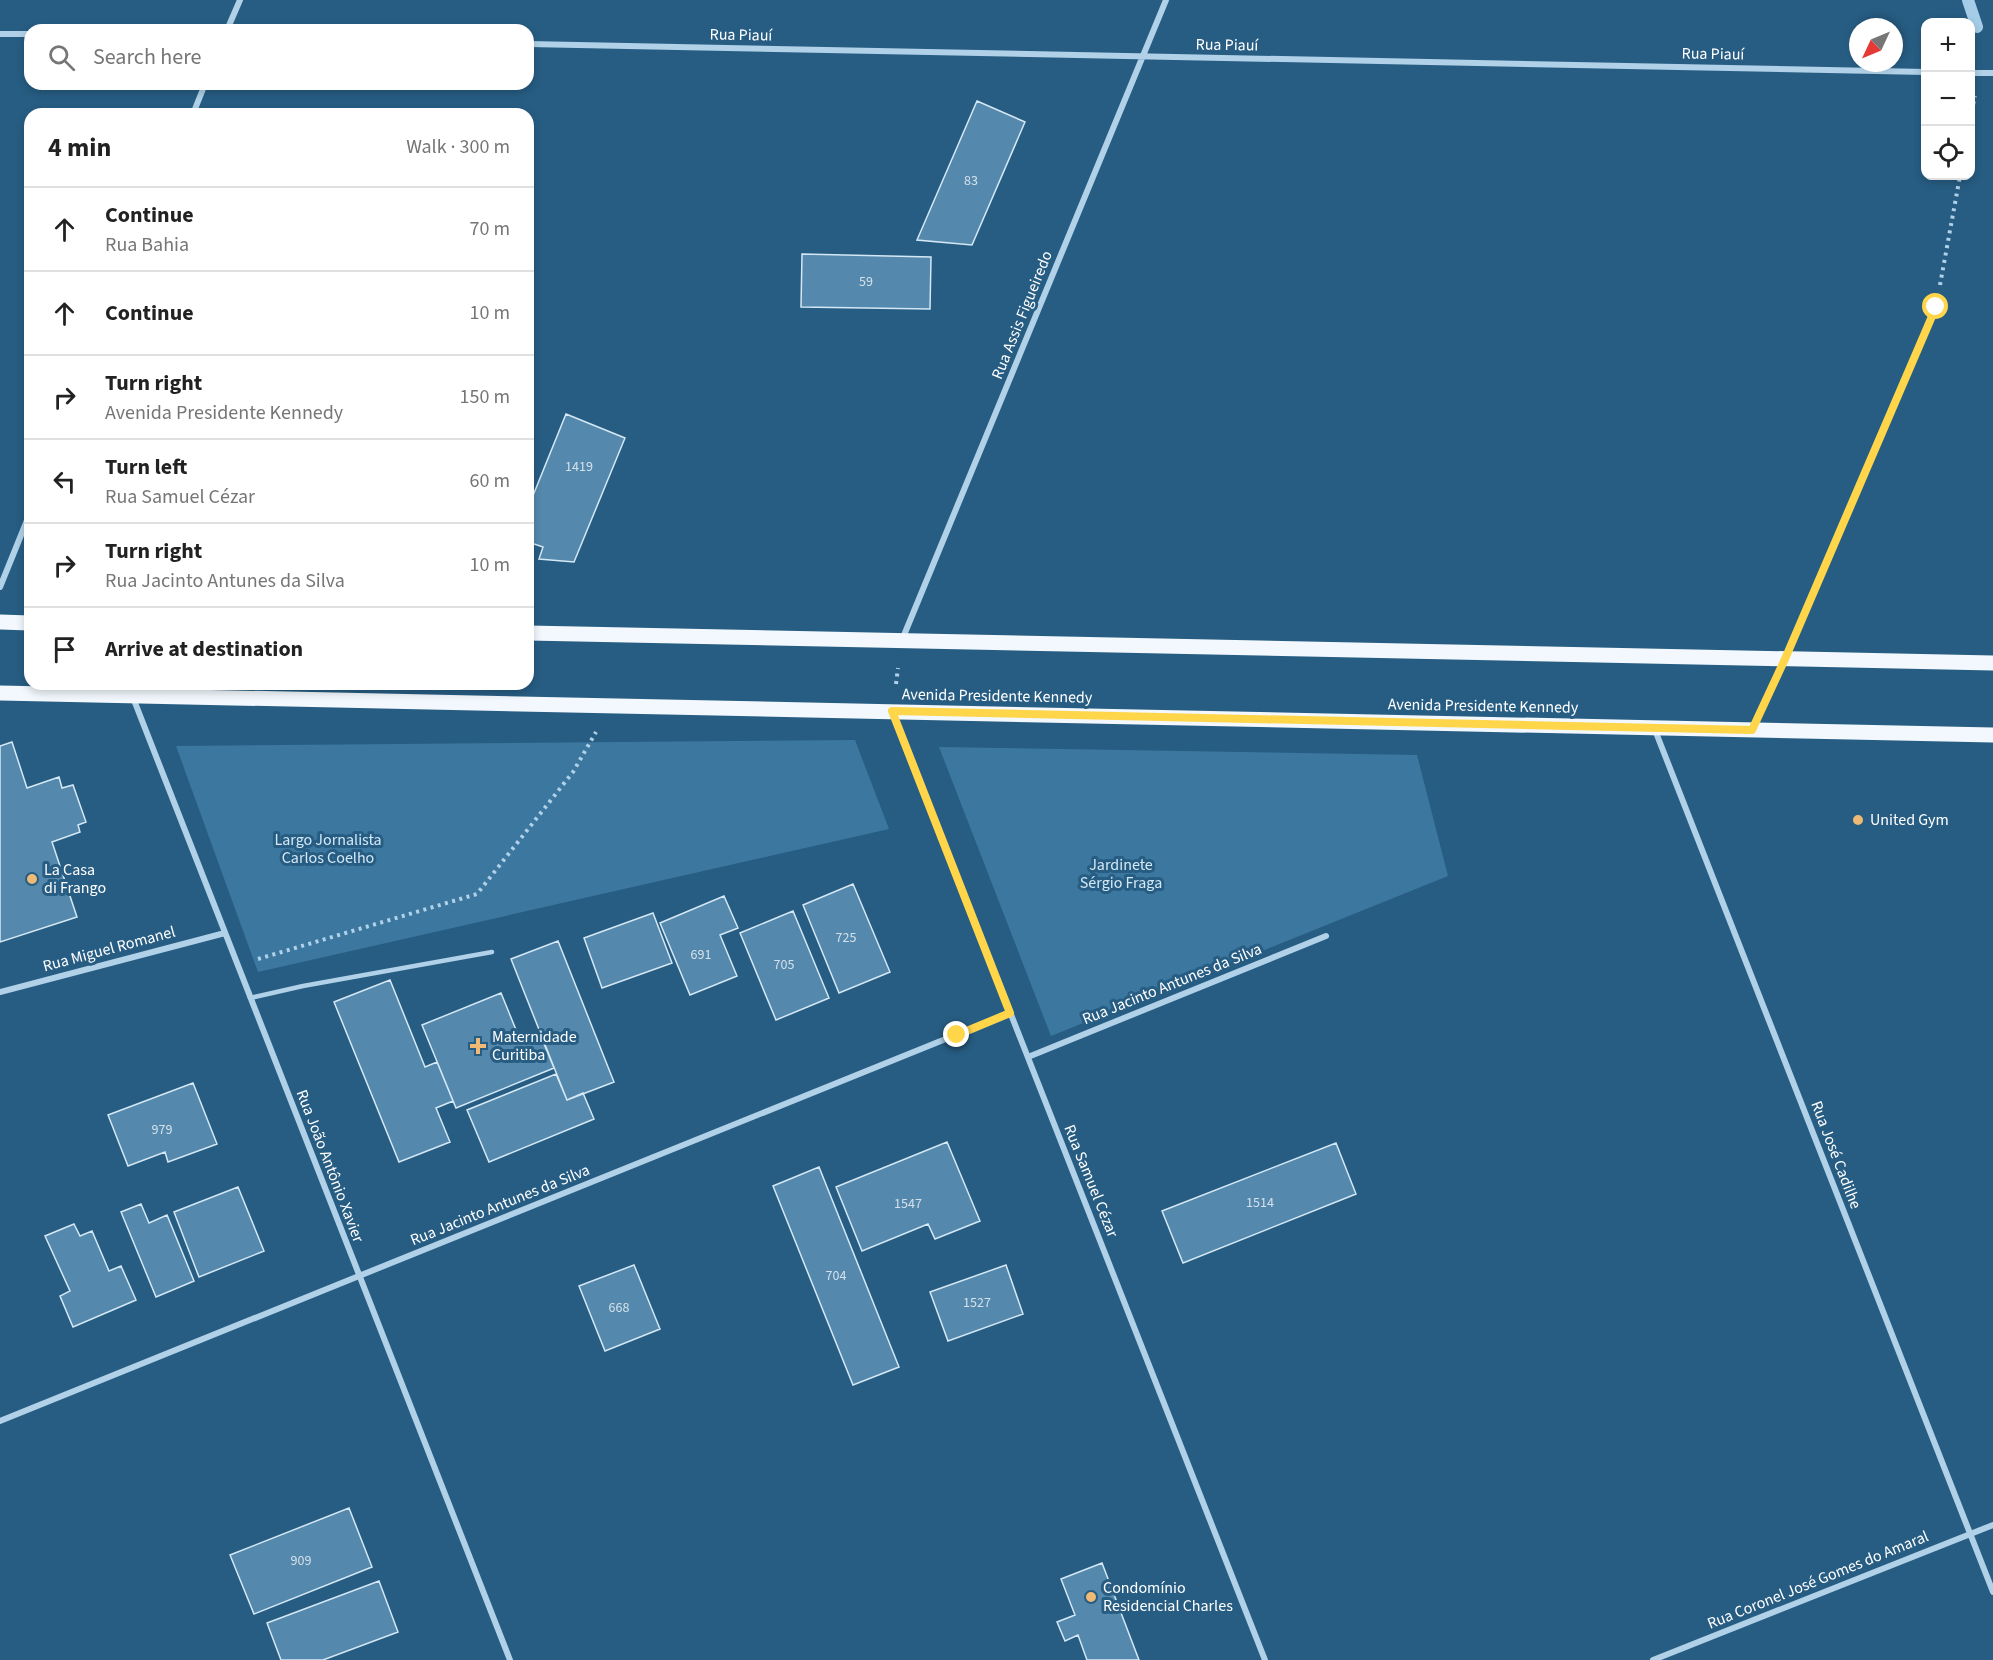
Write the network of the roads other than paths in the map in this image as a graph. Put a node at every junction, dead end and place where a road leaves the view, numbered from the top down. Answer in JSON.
{"nodes":[{"id":1,"x":240,"y":0,"type":"edge"},
{"id":2,"x":1167,"y":0,"type":"edge"},
{"id":3,"x":230,"y":24,"type":"edge"},
{"id":4,"x":0,"y":34,"type":"edge"},
{"id":5,"x":24,"y":34,"type":"edge"},
{"id":6,"x":534,"y":44,"type":"edge"},
{"id":7,"x":1143,"y":56,"type":"junction"},
{"id":8,"x":1921,"y":72,"type":"edge"},
{"id":9,"x":1975,"y":73,"type":"edge"},
{"id":10,"x":1993,"y":73,"type":"edge"},
{"id":11,"x":203,"y":90,"type":"edge"},
{"id":12,"x":195,"y":108,"type":"edge"},
{"id":13,"x":1936,"y":307,"type":"road end"},
{"id":14,"x":24,"y":528,"type":"edge"},
{"id":15,"x":0,"y":587,"type":"edge"},
{"id":16,"x":0,"y":622,"type":"edge"},
{"id":17,"x":24,"y":623,"type":"edge"},
{"id":18,"x":534,"y":633,"type":"edge"},
{"id":19,"x":902,"y":641,"type":"junction"},
{"id":20,"x":1785,"y":659,"type":"junction"},
{"id":21,"x":1993,"y":663,"type":"edge"},
{"id":22,"x":126,"y":690,"type":"edge"},
{"id":23,"x":0,"y":693,"type":"edge"},
{"id":24,"x":892,"y":711,"type":"junction"},
{"id":25,"x":1654,"y":728,"type":"junction"},
{"id":26,"x":1993,"y":735,"type":"edge"},
{"id":27,"x":225,"y":933,"type":"junction"},
{"id":28,"x":1326,"y":936,"type":"dead end"},
{"id":29,"x":492,"y":952,"type":"dead end"},
{"id":30,"x":0,"y":992,"type":"edge"},
{"id":31,"x":250,"y":998,"type":"junction"},
{"id":32,"x":1010,"y":1013,"type":"junction"},
{"id":33,"x":1028,"y":1057,"type":"junction"},
{"id":34,"x":359,"y":1276,"type":"junction"},
{"id":35,"x":0,"y":1421,"type":"edge"},
{"id":36,"x":1993,"y":1525,"type":"edge"},
{"id":37,"x":1970,"y":1534,"type":"junction"},
{"id":38,"x":1993,"y":1592,"type":"edge"},
{"id":39,"x":510,"y":1660,"type":"edge"},
{"id":40,"x":1265,"y":1660,"type":"edge"},
{"id":41,"x":1653,"y":1660,"type":"edge"}],
"edges":[{"from":1,"to":3,"type":"street"},
{"from":2,"to":7,"type":"street","name":"Rua Assis Figueiredo"},
{"from":4,"to":5,"type":"street"},
{"from":6,"to":7,"type":"street","name":"Rua Piauí"},
{"from":7,"to":8,"type":"street","name":"Rua Piauí"},
{"from":7,"to":19,"type":"street","name":"Rua Assis Figueiredo"},
{"from":9,"to":10,"type":"street"},
{"from":11,"to":12,"type":"street"},
{"from":13,"to":20,"type":"street"},
{"from":14,"to":15,"type":"street"},
{"from":16,"to":17,"type":"main road"},
{"from":18,"to":19,"type":"main road"},
{"from":19,"to":20,"type":"main road"},
{"from":20,"to":21,"type":"main road"},
{"from":22,"to":23,"type":"main road","name":"Avenida Presidente Kennedy"},
{"from":22,"to":24,"type":"main road","name":"Avenida Presidente Kennedy"},
{"from":22,"to":27,"type":"street","name":"Rua João Antônio Xavier"},
{"from":24,"to":25,"type":"main road","name":"Avenida Presidente Kennedy"},
{"from":24,"to":32,"type":"street","name":"Rua Samuel Cézar"},
{"from":25,"to":26,"type":"main road","name":"Avenida Presidente Kennedy"},
{"from":25,"to":37,"type":"street","name":"Rua José Cadilhe"},
{"from":27,"to":30,"type":"street","name":"Rua Miguel Romanel"},
{"from":27,"to":31,"type":"street","name":"Rua João Antônio Xavier"},
{"from":28,"to":33,"type":"street","name":"Rua Jacinto Antunes da Silva"},
{"from":29,"to":31,"type":"lane"},
{"from":31,"to":34,"type":"street","name":"Rua João Antônio Xavier"},
{"from":32,"to":33,"type":"street","name":"Rua Samuel Cézar"},
{"from":32,"to":34,"type":"street","name":"Rua Jacinto Antunes da Silva"},
{"from":33,"to":40,"type":"street","name":"Rua Samuel Cézar"},
{"from":34,"to":35,"type":"street","name":"Rua Jacinto Antunes da Silva"},
{"from":34,"to":39,"type":"street","name":"Rua João Antônio Xavier"},
{"from":36,"to":37,"type":"street","name":"Rua Coronel José Gomes do Amaral"},
{"from":37,"to":38,"type":"street","name":"Rua José Cadilhe"},
{"from":37,"to":41,"type":"street","name":"Rua Coronel José Gomes do Amaral"}]}
